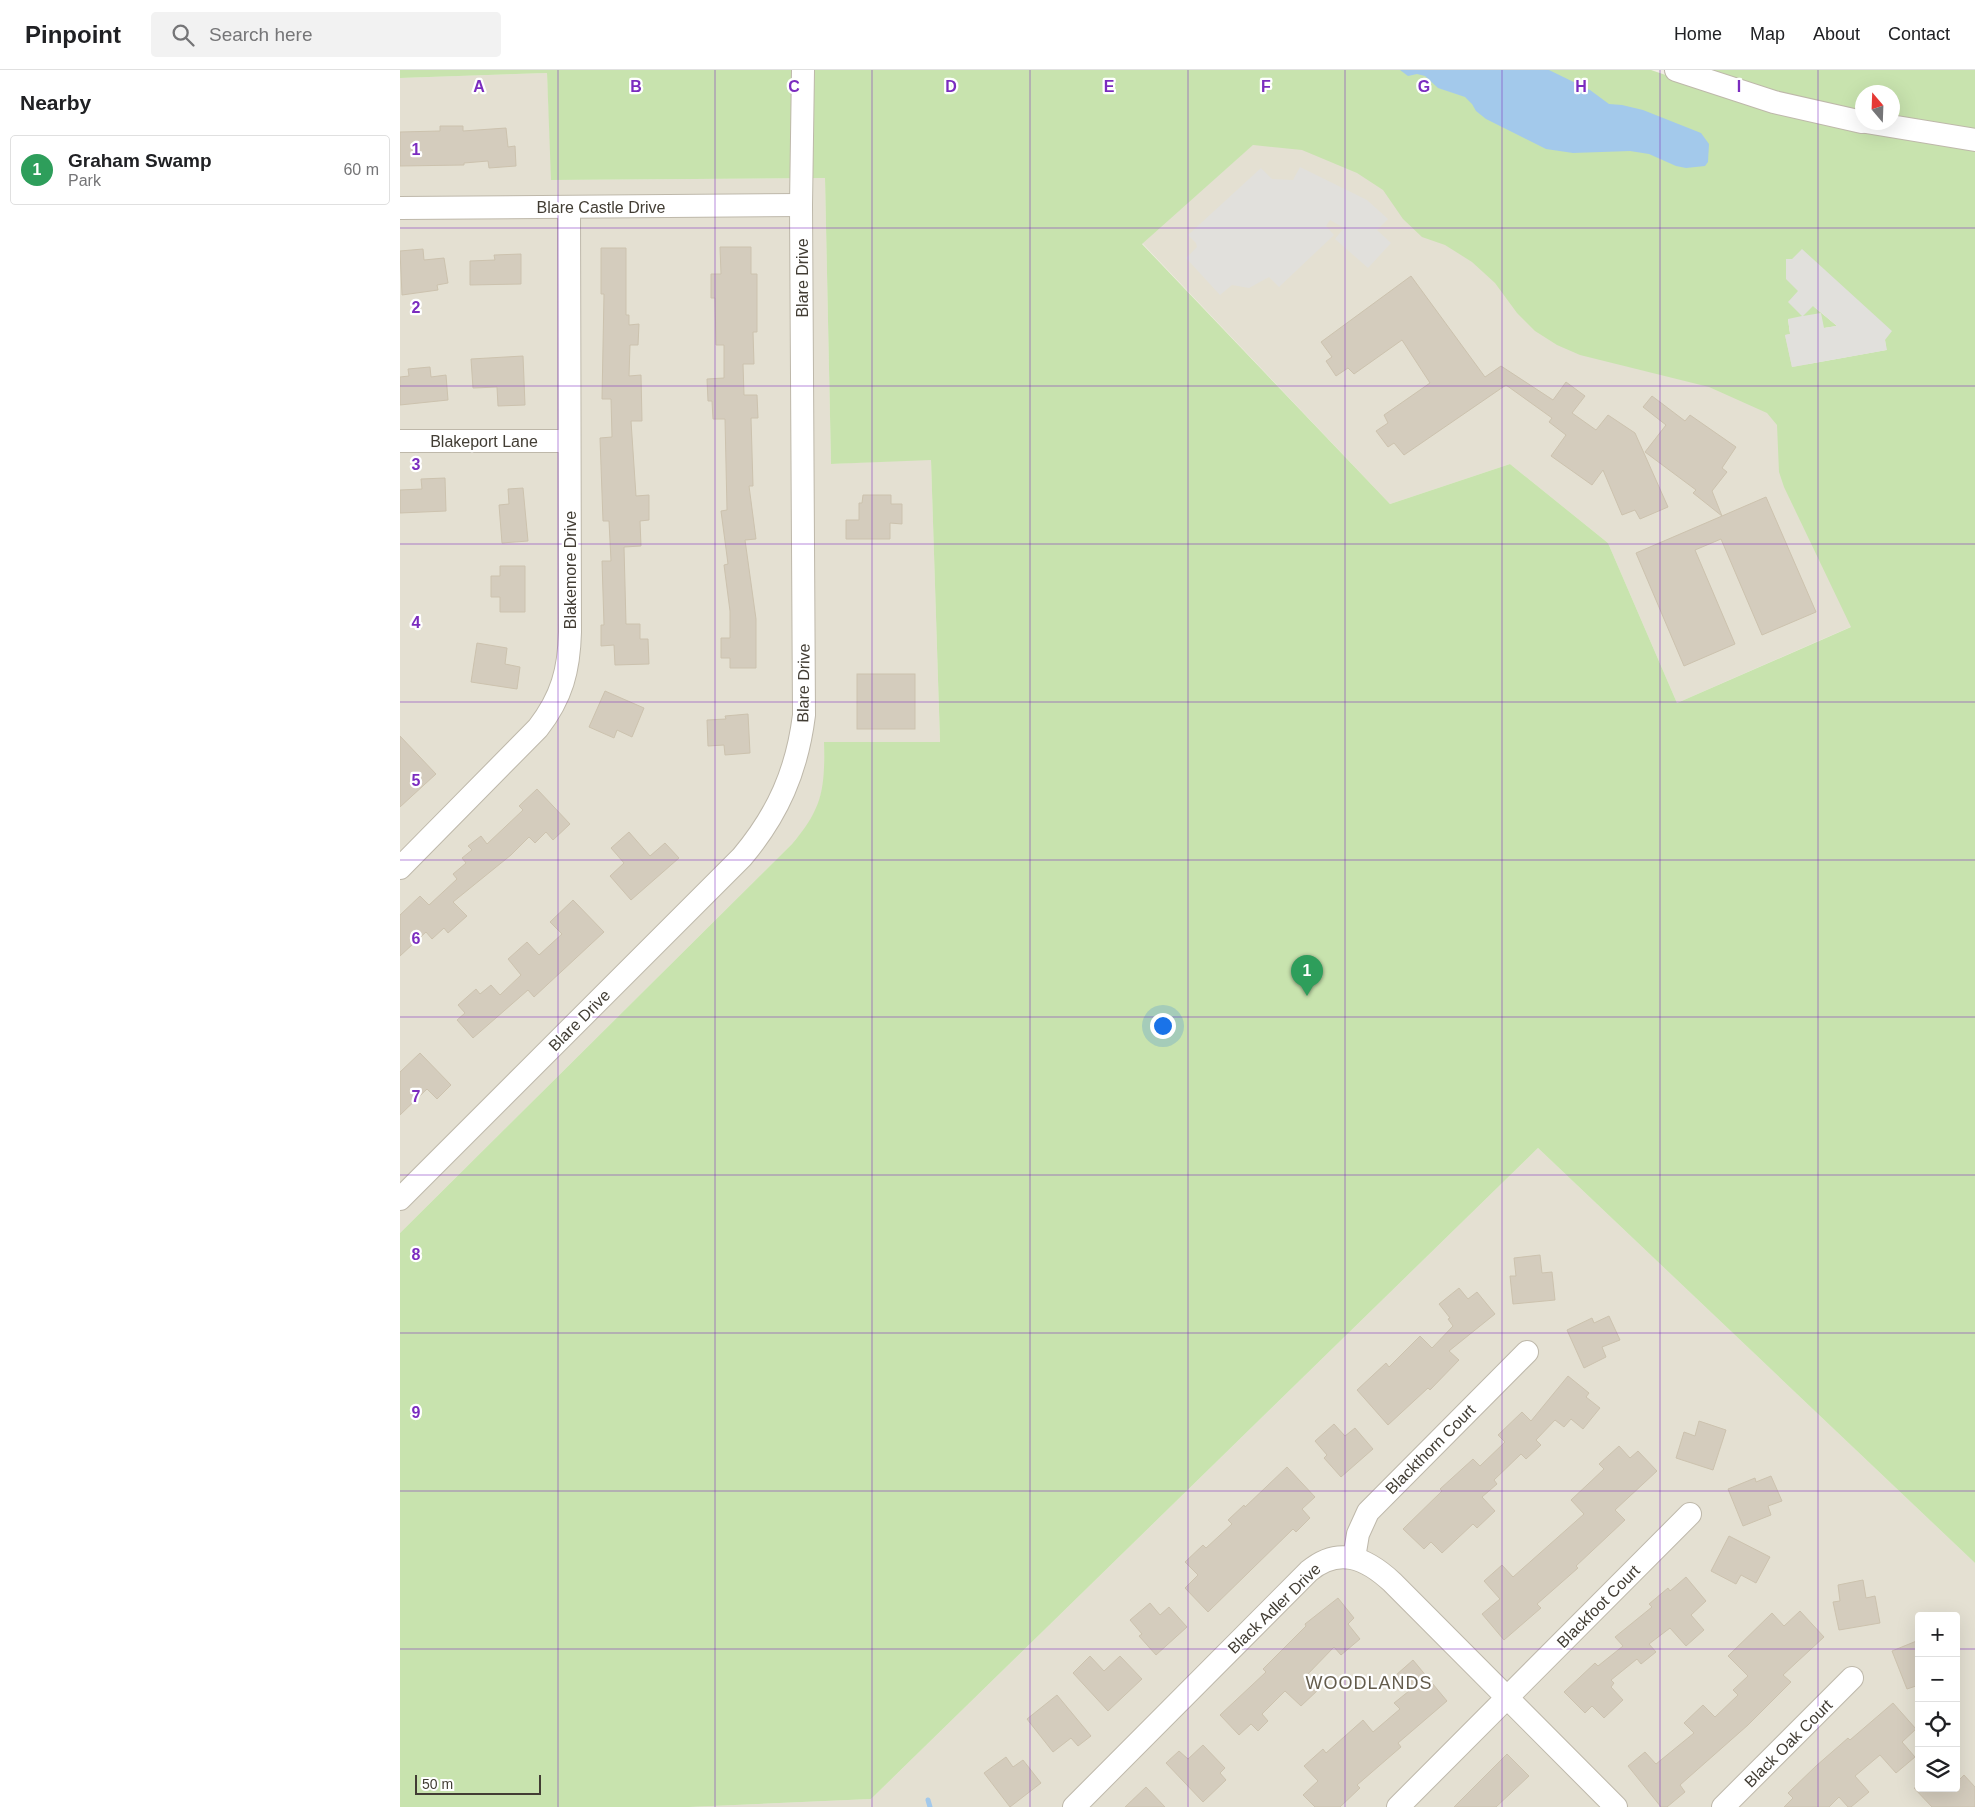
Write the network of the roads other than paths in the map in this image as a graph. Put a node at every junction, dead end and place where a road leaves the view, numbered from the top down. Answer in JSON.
{"nodes":[{"id":1,"x":803,"y":70,"type":"edge"},
{"id":2,"x":1676,"y":70,"type":"edge"},
{"id":3,"x":1855,"y":120,"type":"edge"},
{"id":4,"x":1900,"y":128,"type":"edge"},
{"id":5,"x":1975,"y":140,"type":"edge"},
{"id":6,"x":801,"y":205,"type":"junction"},
{"id":7,"x":568,"y":207,"type":"junction"},
{"id":8,"x":400,"y":208,"type":"edge"},
{"id":9,"x":569,"y":440,"type":"junction"},
{"id":10,"x":400,"y":441,"type":"edge"},
{"id":11,"x":400,"y":868,"type":"edge"},
{"id":12,"x":400,"y":1199,"type":"edge"},
{"id":13,"x":1527,"y":1352,"type":"dead end"},
{"id":14,"x":1690,"y":1514,"type":"dead end"},
{"id":15,"x":1354,"y":1558,"type":"junction"},
{"id":16,"x":1852,"y":1678,"type":"dead end"},
{"id":17,"x":1507,"y":1698,"type":"junction"},
{"id":18,"x":1074,"y":1807,"type":"edge"},
{"id":19,"x":1398,"y":1807,"type":"edge"},
{"id":20,"x":1616,"y":1807,"type":"edge"},
{"id":21,"x":1724,"y":1807,"type":"edge"}],
"edges":[{"from":1,"to":6,"type":"street","name":"Blare Drive"},
{"from":2,"to":3,"type":"street"},
{"from":4,"to":5,"type":"street"},
{"from":6,"to":7,"type":"street","name":"Blare Castle Drive"},
{"from":6,"to":12,"type":"street","name":"Blare Drive"},
{"from":7,"to":8,"type":"street","name":"Blare Castle Drive"},
{"from":7,"to":9,"type":"street","name":"Blakemore Drive"},
{"from":9,"to":10,"type":"street","name":"Blakeport Lane"},
{"from":9,"to":11,"type":"street","name":"Blakemore Drive"},
{"from":13,"to":15,"type":"street","name":"Blackthorn Court"},
{"from":14,"to":17,"type":"street","name":"Blackfoot Court"},
{"from":15,"to":17,"type":"street","name":"Black Adler Drive"},
{"from":15,"to":18,"type":"street","name":"Black Adler Drive"},
{"from":16,"to":21,"type":"street","name":"Black Oak Court"},
{"from":17,"to":19,"type":"street","name":"Blackfoot Court"},
{"from":17,"to":20,"type":"street","name":"Black Adler Drive"}]}
